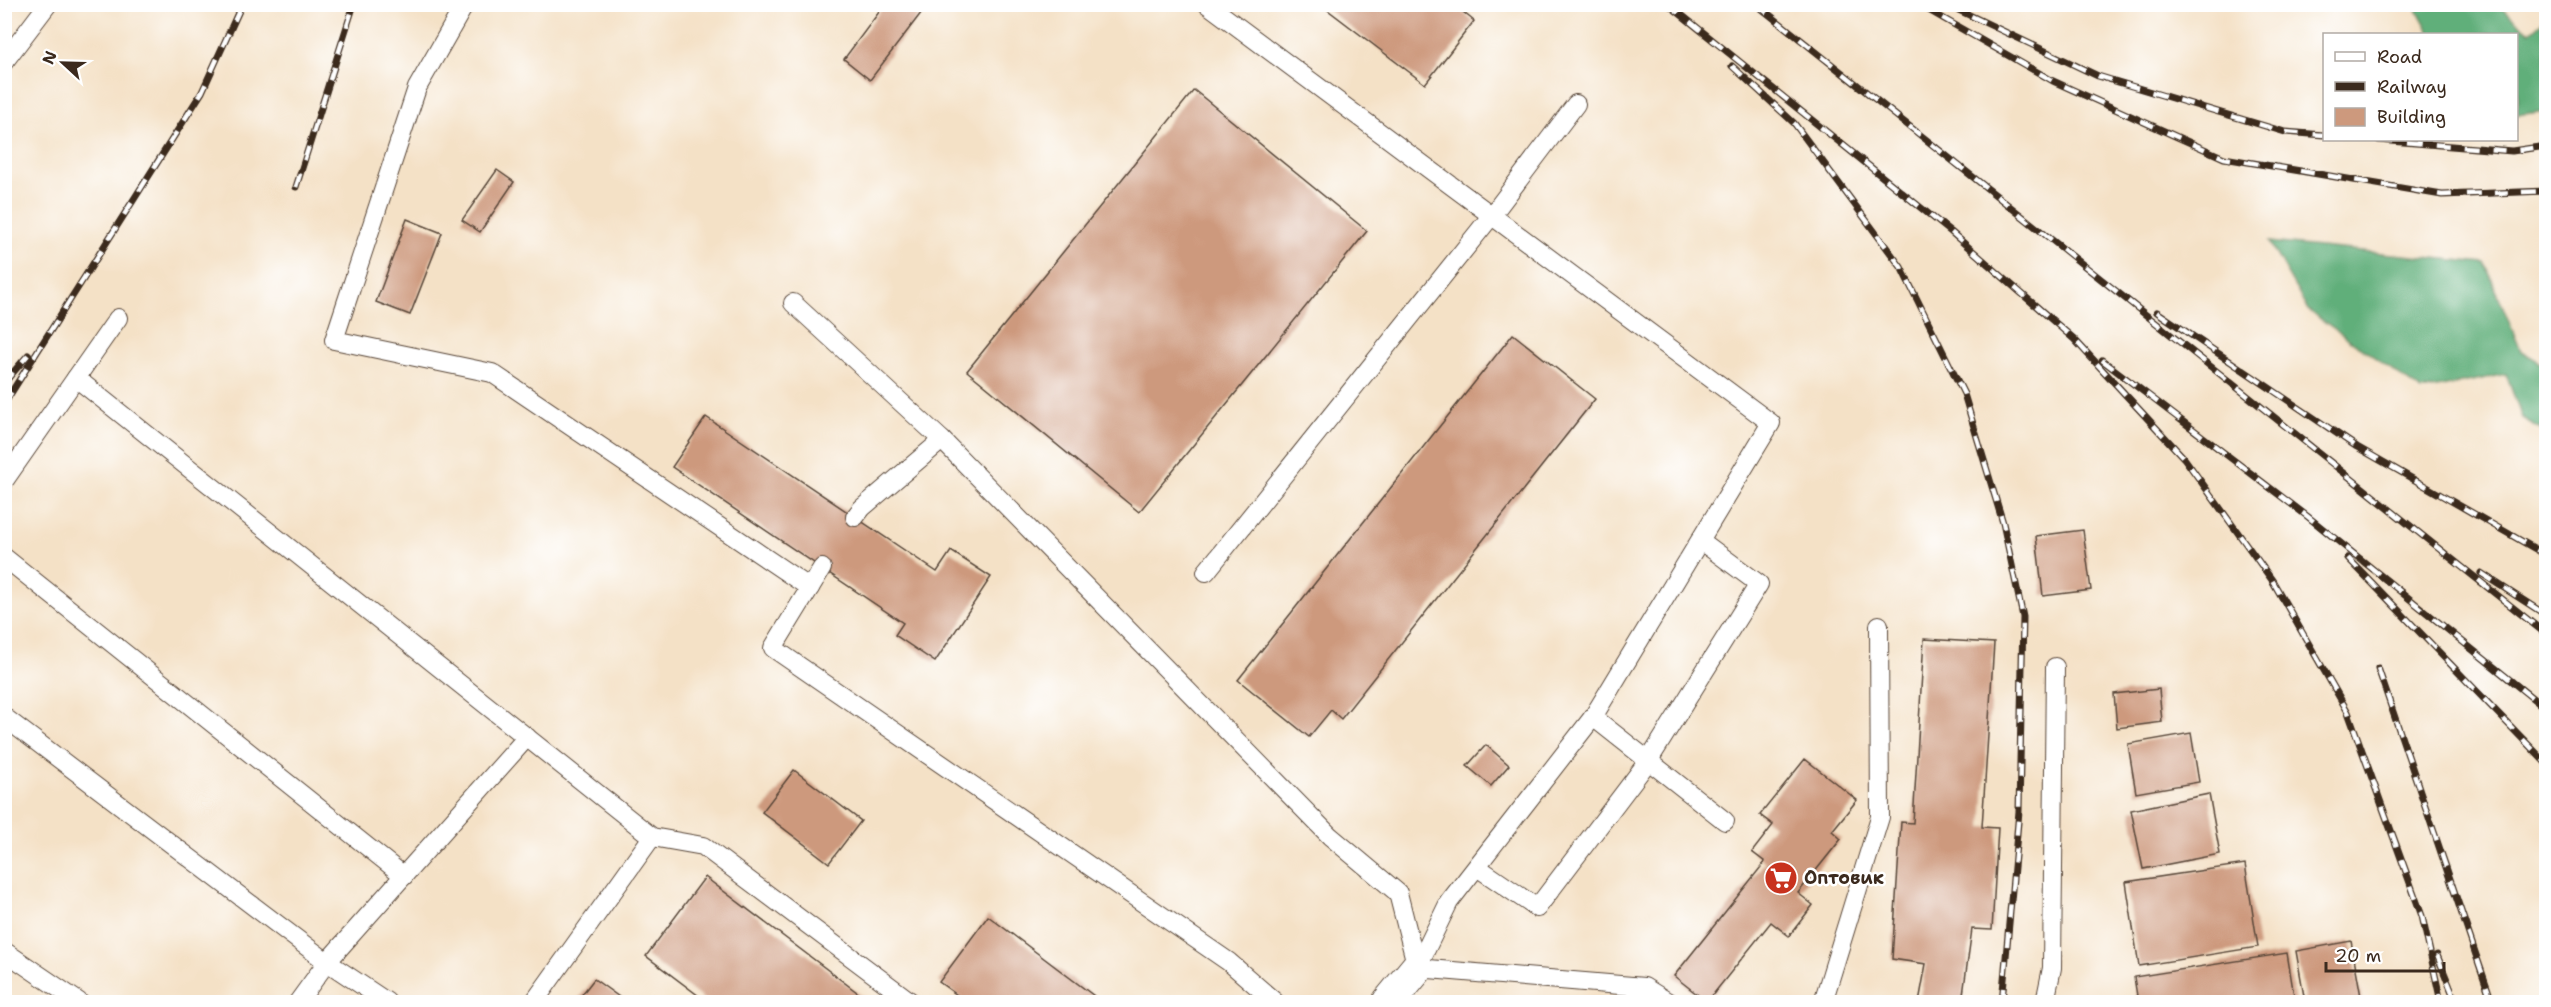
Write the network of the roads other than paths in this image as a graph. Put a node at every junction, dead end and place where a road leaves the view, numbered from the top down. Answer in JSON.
{"nodes":[{"id":1,"x":48,"y":4,"type":"edge"},
{"id":2,"x":465,"y":4,"type":"edge"},
{"id":3,"x":1207,"y":4,"type":"edge"},
{"id":4,"x":4,"y":62,"type":"edge"},
{"id":5,"x":1576,"y":104,"type":"dead end"},
{"id":6,"x":1492,"y":216,"type":"junction"},
{"id":7,"x":793,"y":303,"type":"dead end"},
{"id":8,"x":118,"y":318,"type":"dead end"},
{"id":9,"x":76,"y":378,"type":"junction"},
{"id":10,"x":942,"y":440,"type":"junction"},
{"id":11,"x":4,"y":482,"type":"edge"},
{"id":12,"x":855,"y":517,"type":"dead end"},
{"id":13,"x":1701,"y":541,"type":"junction"},
{"id":14,"x":4,"y":557,"type":"edge"},
{"id":15,"x":822,"y":568,"type":"dead end"},
{"id":16,"x":1206,"y":572,"type":"dead end"},
{"id":17,"x":810,"y":588,"type":"junction"},
{"id":18,"x":1879,"y":625,"type":"dead end"},
{"id":19,"x":2055,"y":667,"type":"dead end"},
{"id":20,"x":4,"y":717,"type":"edge"},
{"id":21,"x":1593,"y":717,"type":"junction"},
{"id":22,"x":527,"y":737,"type":"junction"},
{"id":23,"x":1649,"y":760,"type":"junction"},
{"id":24,"x":1725,"y":821,"type":"dead end"},
{"id":25,"x":652,"y":837,"type":"junction"},
{"id":26,"x":1477,"y":867,"type":"junction"},
{"id":27,"x":404,"y":876,"type":"junction"},
{"id":28,"x":4,"y":951,"type":"edge"},
{"id":29,"x":327,"y":962,"type":"junction"},
{"id":30,"x":1417,"y":968,"type":"junction"},
{"id":31,"x":79,"y":1002,"type":"edge"},
{"id":32,"x":298,"y":1002,"type":"edge"},
{"id":33,"x":387,"y":1002,"type":"edge"},
{"id":34,"x":534,"y":1002,"type":"edge"},
{"id":35,"x":911,"y":1002,"type":"edge"},
{"id":36,"x":1275,"y":1002,"type":"edge"},
{"id":37,"x":1389,"y":1002,"type":"edge"},
{"id":38,"x":1668,"y":1002,"type":"edge"},
{"id":39,"x":1823,"y":1002,"type":"edge"},
{"id":40,"x":2045,"y":1002,"type":"edge"}],
"edges":[{"from":1,"to":4,"type":"lane"},
{"from":2,"to":17,"type":"lane"},
{"from":3,"to":6,"type":"lane"},
{"from":5,"to":6,"type":"lane"},
{"from":6,"to":13,"type":"lane"},
{"from":6,"to":16,"type":"lane"},
{"from":7,"to":10,"type":"lane"},
{"from":8,"to":9,"type":"lane"},
{"from":9,"to":11,"type":"lane"},
{"from":9,"to":22,"type":"lane"},
{"from":10,"to":12,"type":"lane"},
{"from":10,"to":30,"type":"lane"},
{"from":13,"to":21,"type":"lane"},
{"from":13,"to":23,"type":"lane"},
{"from":14,"to":27,"type":"lane"},
{"from":15,"to":17,"type":"lane"},
{"from":17,"to":36,"type":"lane"},
{"from":18,"to":39,"type":"lane"},
{"from":19,"to":40,"type":"lane"},
{"from":20,"to":29,"type":"lane"},
{"from":21,"to":23,"type":"lane"},
{"from":21,"to":26,"type":"lane"},
{"from":22,"to":25,"type":"lane"},
{"from":22,"to":27,"type":"lane"},
{"from":23,"to":24,"type":"lane"},
{"from":23,"to":26,"type":"lane"},
{"from":25,"to":34,"type":"lane"},
{"from":25,"to":35,"type":"lane"},
{"from":26,"to":30,"type":"lane"},
{"from":27,"to":29,"type":"lane"},
{"from":28,"to":31,"type":"lane"},
{"from":29,"to":32,"type":"lane"},
{"from":29,"to":33,"type":"lane"},
{"from":30,"to":37,"type":"street"},
{"from":30,"to":38,"type":"lane"}]}
